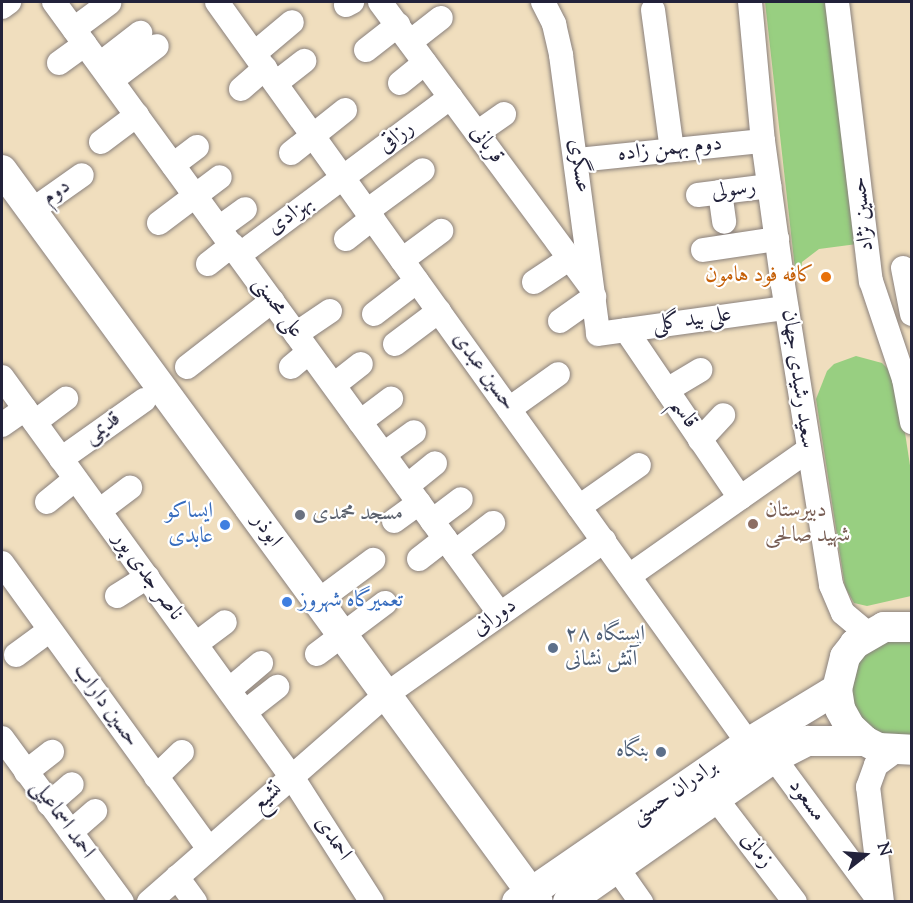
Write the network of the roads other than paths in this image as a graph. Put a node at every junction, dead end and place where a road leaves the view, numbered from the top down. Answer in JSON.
{"nodes":[{"id":1,"x":9,"y":2,"type":"edge"},
{"id":2,"x":54,"y":2,"type":"edge"},
{"id":3,"x":380,"y":2,"type":"edge"},
{"id":4,"x":546,"y":2,"type":"edge"},
{"id":5,"x":750,"y":2,"type":"edge"},
{"id":6,"x":837,"y":2,"type":"edge"},
{"id":7,"x":109,"y":3,"type":"dead end"},
{"id":8,"x":223,"y":3,"type":"edge"},
{"id":9,"x":2,"y":7,"type":"edge"},
{"id":10,"x":653,"y":10,"type":"dead end"},
{"id":11,"x":441,"y":18,"type":"dead end"},
{"id":12,"x":292,"y":22,"type":"dead end"},
{"id":13,"x":404,"y":34,"type":"junction"},
{"id":14,"x":80,"y":37,"type":"junction"},
{"id":15,"x":149,"y":40,"type":"dead end"},
{"id":16,"x":366,"y":50,"type":"dead end"},
{"id":17,"x":304,"y":61,"type":"dead end"},
{"id":18,"x":59,"y":63,"type":"dead end"},
{"id":19,"x":425,"y":63,"type":"junction"},
{"id":20,"x":265,"y":68,"type":"junction"},
{"id":21,"x":105,"y":72,"type":"junction"},
{"id":22,"x":400,"y":83,"type":"dead end"},
{"id":23,"x":241,"y":89,"type":"dead end"},
{"id":24,"x":451,"y":98,"type":"junction"},
{"id":25,"x":345,"y":110,"type":"dead end"},
{"id":26,"x":504,"y":114,"type":"dead end"},
{"id":27,"x":137,"y":115,"type":"junction"},
{"id":28,"x":477,"y":133,"type":"junction"},
{"id":29,"x":314,"y":136,"type":"junction"},
{"id":30,"x":763,"y":141,"type":"junction"},
{"id":31,"x":101,"y":142,"type":"dead end"},
{"id":32,"x":197,"y":147,"type":"dead end"},
{"id":33,"x":672,"y":150,"type":"junction"},
{"id":34,"x":291,"y":153,"type":"dead end"},
{"id":35,"x":578,"y":160,"type":"junction"},
{"id":36,"x":173,"y":165,"type":"junction"},
{"id":37,"x":423,"y":170,"type":"dead end"},
{"id":38,"x":82,"y":175,"type":"dead end"},
{"id":39,"x":220,"y":177,"type":"dead end"},
{"id":40,"x":4,"y":178,"type":"edge"},
{"id":41,"x":344,"y":178,"type":"junction"},
{"id":42,"x":769,"y":186,"type":"junction"},
{"id":43,"x":195,"y":195,"type":"junction"},
{"id":44,"x":245,"y":209,"type":"dead end"},
{"id":45,"x":32,"y":210,"type":"junction"},
{"id":46,"x":370,"y":214,"type":"junction"},
{"id":47,"x":724,"y":222,"type":"dead end"},
{"id":48,"x":159,"y":223,"type":"dead end"},
{"id":49,"x":441,"y":231,"type":"dead end"},
{"id":50,"x":346,"y":239,"type":"dead end"},
{"id":51,"x":777,"y":239,"type":"junction"},
{"id":52,"x":230,"y":243,"type":"junction"},
{"id":53,"x":703,"y":250,"type":"dead end"},
{"id":54,"x":570,"y":258,"type":"junction"},
{"id":55,"x":402,"y":260,"type":"junction"},
{"id":56,"x":208,"y":264,"type":"dead end"},
{"id":57,"x":907,"y":273,"type":"edge"},
{"id":58,"x":417,"y":281,"type":"junction"},
{"id":59,"x":534,"y":282,"type":"dead end"},
{"id":60,"x":593,"y":293,"type":"junction"},
{"id":61,"x":272,"y":302,"type":"junction"},
{"id":62,"x":786,"y":308,"type":"junction"},
{"id":63,"x":330,"y":310,"type":"dead end"},
{"id":64,"x":439,"y":311,"type":"junction"},
{"id":65,"x":374,"y":314,"type":"dead end"},
{"id":66,"x":912,"y":314,"type":"edge"},
{"id":67,"x":560,"y":321,"type":"dead end"},
{"id":68,"x":626,"y":330,"type":"junction"},
{"id":69,"x":598,"y":334,"type":"joint"},
{"id":70,"x":395,"y":344,"type":"dead end"},
{"id":71,"x":299,"y":351,"type":"junction"},
{"id":72,"x":361,"y":364,"type":"dead end"},
{"id":73,"x":187,"y":367,"type":"dead end"},
{"id":74,"x":700,"y":370,"type":"dead end"},
{"id":75,"x":558,"y":374,"type":"dead end"},
{"id":76,"x":2,"y":377,"type":"edge"},
{"id":77,"x":334,"y":385,"type":"junction"},
{"id":78,"x":667,"y":390,"type":"junction"},
{"id":79,"x":66,"y":399,"type":"dead end"},
{"id":80,"x":391,"y":399,"type":"dead end"},
{"id":81,"x":144,"y":400,"type":"dead end"},
{"id":82,"x":509,"y":409,"type":"junction"},
{"id":83,"x":723,"y":415,"type":"dead end"},
{"id":84,"x":30,"y":416,"type":"junction"},
{"id":85,"x":360,"y":422,"type":"junction"},
{"id":86,"x":912,"y":423,"type":"edge"},
{"id":87,"x":2,"y":425,"type":"edge"},
{"id":88,"x":414,"y":432,"type":"dead end"},
{"id":89,"x":700,"y":440,"type":"junction"},
{"id":90,"x":807,"y":451,"type":"junction"},
{"id":91,"x":384,"y":454,"type":"junction"},
{"id":92,"x":61,"y":459,"type":"junction"},
{"id":93,"x":435,"y":463,"type":"dead end"},
{"id":94,"x":639,"y":465,"type":"dead end"},
{"id":95,"x":75,"y":478,"type":"junction"},
{"id":96,"x":130,"y":488,"type":"dead end"},
{"id":97,"x":740,"y":498,"type":"junction"},
{"id":98,"x":461,"y":499,"type":"dead end"},
{"id":99,"x":47,"y":502,"type":"dead end"},
{"id":100,"x":579,"y":507,"type":"junction"},
{"id":101,"x":99,"y":511,"type":"junction"},
{"id":102,"x":432,"y":520,"type":"junction"},
{"id":103,"x":394,"y":521,"type":"dead end"},
{"id":104,"x":494,"y":523,"type":"dead end"},
{"id":105,"x":604,"y":541,"type":"junction"},
{"id":106,"x":419,"y":559,"type":"dead end"},
{"id":107,"x":373,"y":560,"type":"dead end"},
{"id":108,"x":2,"y":563,"type":"edge"},
{"id":109,"x":628,"y":576,"type":"junction"},
{"id":110,"x":147,"y":577,"type":"junction"},
{"id":111,"x":117,"y":596,"type":"dead end"},
{"id":112,"x":318,"y":601,"type":"junction"},
{"id":113,"x":385,"y":603,"type":"dead end"},
{"id":114,"x":500,"y":614,"type":"junction"},
{"id":115,"x":225,"y":622,"type":"dead end"},
{"id":116,"x":908,"y":623,"type":"edge"},
{"id":117,"x":50,"y":630,"type":"junction"},
{"id":118,"x":342,"y":634,"type":"junction"},
{"id":119,"x":868,"y":634,"type":"junction"},
{"id":120,"x":195,"y":644,"type":"junction"},
{"id":121,"x":317,"y":654,"type":"dead end"},
{"id":122,"x":16,"y":655,"type":"dead end"},
{"id":123,"x":261,"y":663,"type":"dead end"},
{"id":124,"x":278,"y":687,"type":"dead end"},
{"id":125,"x":837,"y":689,"type":"junction"},
{"id":126,"x":229,"y":690,"type":"junction"},
{"id":127,"x":387,"y":694,"type":"junction"},
{"id":128,"x":245,"y":712,"type":"junction"},
{"id":129,"x":2,"y":738,"type":"edge"},
{"id":130,"x":865,"y":741,"type":"junction"},
{"id":131,"x":748,"y":743,"type":"junction"},
{"id":132,"x":903,"y":750,"type":"edge"},
{"id":133,"x":52,"y":752,"type":"dead end"},
{"id":134,"x":182,"y":752,"type":"dead end"},
{"id":135,"x":774,"y":758,"type":"junction"},
{"id":136,"x":26,"y":772,"type":"junction"},
{"id":137,"x":156,"y":777,"type":"junction"},
{"id":138,"x":292,"y":777,"type":"junction"},
{"id":139,"x":72,"y":784,"type":"dead end"},
{"id":140,"x":717,"y":800,"type":"junction"},
{"id":141,"x":50,"y":804,"type":"junction"},
{"id":142,"x":94,"y":811,"type":"dead end"},
{"id":143,"x":71,"y":832,"type":"junction"},
{"id":144,"x":634,"y":838,"type":"junction"},
{"id":145,"x":209,"y":849,"type":"junction"},
{"id":146,"x":617,"y":868,"type":"junction"},
{"id":147,"x":177,"y":877,"type":"junction"},
{"id":148,"x":529,"y":898,"type":"edge"},
{"id":149,"x":122,"y":902,"type":"edge"},
{"id":150,"x":149,"y":902,"type":"edge"},
{"id":151,"x":195,"y":902,"type":"edge"},
{"id":152,"x":372,"y":902,"type":"edge"},
{"id":153,"x":568,"y":902,"type":"edge"},
{"id":154,"x":641,"y":902,"type":"edge"},
{"id":155,"x":795,"y":902,"type":"edge"},
{"id":156,"x":881,"y":902,"type":"edge"}],
"edges":[{"from":1,"to":9,"type":"street"},
{"from":2,"to":14,"type":"street","name":"علی محسنی"},
{"from":3,"to":13,"type":"street","name":"قربانی"},
{"from":4,"to":35,"type":"street","name":"عسگری"},
{"from":5,"to":30,"type":"street","name":"سعید رشیدی جهان"},
{"from":6,"to":86,"type":"street","name":"حسین نژاد"},
{"from":7,"to":14,"type":"street"},
{"from":8,"to":20,"type":"street","name":"حسین عبدی"},
{"from":10,"to":33,"type":"street"},
{"from":11,"to":13,"type":"street"},
{"from":12,"to":20,"type":"street"},
{"from":13,"to":16,"type":"street"},
{"from":13,"to":19,"type":"street","name":"قربانی"},
{"from":14,"to":18,"type":"street"},
{"from":14,"to":21,"type":"street","name":"علی محسنی"},
{"from":15,"to":21,"type":"street"},
{"from":17,"to":20,"type":"street"},
{"from":19,"to":22,"type":"street"},
{"from":19,"to":24,"type":"street","name":"قربانی"},
{"from":20,"to":23,"type":"street"},
{"from":20,"to":29,"type":"street","name":"حسین عبدی"},
{"from":21,"to":27,"type":"street","name":"علی محسنی"},
{"from":24,"to":28,"type":"street","name":"قربانی"},
{"from":24,"to":41,"type":"street","name":"رزاقی"},
{"from":25,"to":29,"type":"street"},
{"from":26,"to":28,"type":"street"},
{"from":27,"to":31,"type":"street"},
{"from":27,"to":36,"type":"street","name":"علی محسنی"},
{"from":28,"to":54,"type":"street","name":"قربانی"},
{"from":29,"to":34,"type":"street"},
{"from":29,"to":41,"type":"street","name":"حسین عبدی"},
{"from":30,"to":33,"type":"street","name":"دوم بهمن زاده"},
{"from":30,"to":42,"type":"street","name":"سعید رشیدی جهان"},
{"from":32,"to":36,"type":"street"},
{"from":33,"to":35,"type":"street","name":"دوم بهمن زاده"},
{"from":35,"to":60,"type":"street","name":"عسگری"},
{"from":36,"to":43,"type":"street","name":"علی محسنی"},
{"from":37,"to":46,"type":"street"},
{"from":38,"to":45,"type":"street","name":"دوم"},
{"from":39,"to":43,"type":"street"},
{"from":40,"to":45,"type":"main road","name":"ابوذر"},
{"from":41,"to":46,"type":"street","name":"حسین عبدی"},
{"from":41,"to":52,"type":"street","name":"بهزادی"},
{"from":42,"to":47,"type":"street","name":"رسولی"},
{"from":42,"to":51,"type":"street","name":"سعید رشیدی جهان"},
{"from":43,"to":48,"type":"street"},
{"from":43,"to":52,"type":"street","name":"علی محسنی"},
{"from":44,"to":52,"type":"street"},
{"from":45,"to":112,"type":"main road","name":"ابوذر"},
{"from":46,"to":50,"type":"street"},
{"from":46,"to":55,"type":"street","name":"حسین عبدی"},
{"from":49,"to":55,"type":"street"},
{"from":51,"to":53,"type":"street"},
{"from":51,"to":62,"type":"street","name":"سعید رشیدی جهان"},
{"from":52,"to":56,"type":"street"},
{"from":52,"to":61,"type":"street","name":"علی محسنی"},
{"from":54,"to":59,"type":"street"},
{"from":54,"to":60,"type":"street","name":"قربانی"},
{"from":55,"to":58,"type":"street","name":"حسین عبدی"},
{"from":57,"to":66,"type":"street"},
{"from":58,"to":64,"type":"street","name":"حسین عبدی"},
{"from":58,"to":65,"type":"street"},
{"from":60,"to":67,"type":"street"},
{"from":60,"to":69,"type":"street","name":"عسگری"},
{"from":61,"to":71,"type":"street","name":"علی محسنی"},
{"from":61,"to":73,"type":"street"},
{"from":62,"to":68,"type":"street","name":"علی بید گلی"},
{"from":62,"to":90,"type":"street","name":"سعید رشیدی جهان"},
{"from":63,"to":71,"type":"street"},
{"from":64,"to":70,"type":"street"},
{"from":64,"to":82,"type":"street","name":"حسین عبدی"},
{"from":68,"to":69,"type":"street","name":"علی بید گلی"},
{"from":68,"to":78,"type":"street","name":"قاسم"},
{"from":71,"to":77,"type":"street","name":"علی محسنی"},
{"from":72,"to":77,"type":"street"},
{"from":74,"to":78,"type":"street"},
{"from":75,"to":82,"type":"street"},
{"from":76,"to":84,"type":"street","name":"ناصر جدی پور"},
{"from":77,"to":85,"type":"street","name":"علی محسنی"},
{"from":78,"to":89,"type":"street","name":"قاسم"},
{"from":79,"to":84,"type":"street"},
{"from":80,"to":85,"type":"street"},
{"from":81,"to":92,"type":"street","name":"قدیمی"},
{"from":82,"to":100,"type":"street","name":"حسین عبدی"},
{"from":83,"to":89,"type":"street"},
{"from":84,"to":87,"type":"street"},
{"from":84,"to":92,"type":"street","name":"ناصر جدی پور"},
{"from":85,"to":91,"type":"street","name":"علی محسنی"},
{"from":88,"to":91,"type":"street"},
{"from":89,"to":97,"type":"street","name":"قاسم"},
{"from":90,"to":97,"type":"street"},
{"from":90,"to":119,"type":"street","name":"سعید رشیدی جهان"},
{"from":91,"to":102,"type":"street","name":"علی محسنی"},
{"from":92,"to":95,"type":"street","name":"ناصر جدی پور"},
{"from":93,"to":102,"type":"street"},
{"from":94,"to":100,"type":"street"},
{"from":95,"to":99,"type":"street"},
{"from":95,"to":101,"type":"street","name":"ناصر جدی پور"},
{"from":96,"to":101,"type":"street"},
{"from":97,"to":109,"type":"street"},
{"from":98,"to":102,"type":"street"},
{"from":100,"to":105,"type":"street","name":"حسین عبدی"},
{"from":101,"to":110,"type":"street","name":"ناصر جدی پور"},
{"from":102,"to":103,"type":"street"},
{"from":102,"to":104,"type":"street"},
{"from":102,"to":106,"type":"street"},
{"from":102,"to":114,"type":"street","name":"علی محسنی"},
{"from":105,"to":109,"type":"street","name":"حسین عبدی"},
{"from":105,"to":114,"type":"street","name":"دورانی"},
{"from":107,"to":112,"type":"street"},
{"from":108,"to":117,"type":"street","name":"حسین داراب"},
{"from":109,"to":131,"type":"street","name":"حسین عبدی"},
{"from":110,"to":111,"type":"street"},
{"from":110,"to":120,"type":"street","name":"ناصر جدی پور"},
{"from":112,"to":118,"type":"main road","name":"ابوذر"},
{"from":113,"to":118,"type":"street"},
{"from":114,"to":127,"type":"street","name":"دورانی"},
{"from":115,"to":120,"type":"street"},
{"from":116,"to":119,"type":"main road"},
{"from":117,"to":122,"type":"street"},
{"from":117,"to":137,"type":"street","name":"حسین داراب"},
{"from":118,"to":121,"type":"street"},
{"from":118,"to":127,"type":"main road","name":"ابوذر"},
{"from":119,"to":125,"type":"main road"},
{"from":120,"to":126,"type":"street","name":"ناصر جدی پور"},
{"from":123,"to":126,"type":"street"},
{"from":124,"to":128,"type":"street"},
{"from":125,"to":130,"type":"main road"},
{"from":125,"to":131,"type":"main road","name":"برادران حسنی"},
{"from":126,"to":128,"type":"street","name":"ناصر جدی پور"},
{"from":127,"to":138,"type":"street","name":"تشیع"},
{"from":127,"to":148,"type":"main road","name":"ابوذر"},
{"from":128,"to":138,"type":"street","name":"ناصر جدی پور"},
{"from":129,"to":136,"type":"street","name":"احمد اسماعیلی"},
{"from":130,"to":132,"type":"main road"},
{"from":130,"to":135,"type":"main road","name":"برادران حسنی"},
{"from":131,"to":144,"type":"main road","name":"برادران حسنی"},
{"from":132,"to":156,"type":"street"},
{"from":133,"to":136,"type":"street"},
{"from":134,"to":137,"type":"street"},
{"from":135,"to":140,"type":"main road","name":"برادران حسنی"},
{"from":135,"to":156,"type":"street","name":"مسعود"},
{"from":136,"to":141,"type":"street","name":"احمد اسماعیلی"},
{"from":137,"to":145,"type":"street","name":"حسین داراب"},
{"from":138,"to":145,"type":"street","name":"تشیع"},
{"from":138,"to":152,"type":"street","name":"احمدی"},
{"from":139,"to":141,"type":"street"},
{"from":140,"to":144,"type":"main road","name":"برادران حسنی"},
{"from":140,"to":155,"type":"street","name":"زمانی"},
{"from":141,"to":143,"type":"street","name":"احمد اسماعیلی"},
{"from":142,"to":143,"type":"street"},
{"from":143,"to":149,"type":"street","name":"احمد اسماعیلی"},
{"from":144,"to":146,"type":"main road","name":"برادران حسنی"},
{"from":144,"to":148,"type":"main road","name":"برادران حسنی"},
{"from":145,"to":147,"type":"street","name":"تشیع"},
{"from":146,"to":153,"type":"main road","name":"برادران حسنی"},
{"from":146,"to":154,"type":"street"},
{"from":147,"to":150,"type":"street","name":"تشیع"},
{"from":147,"to":151,"type":"street"}]}
